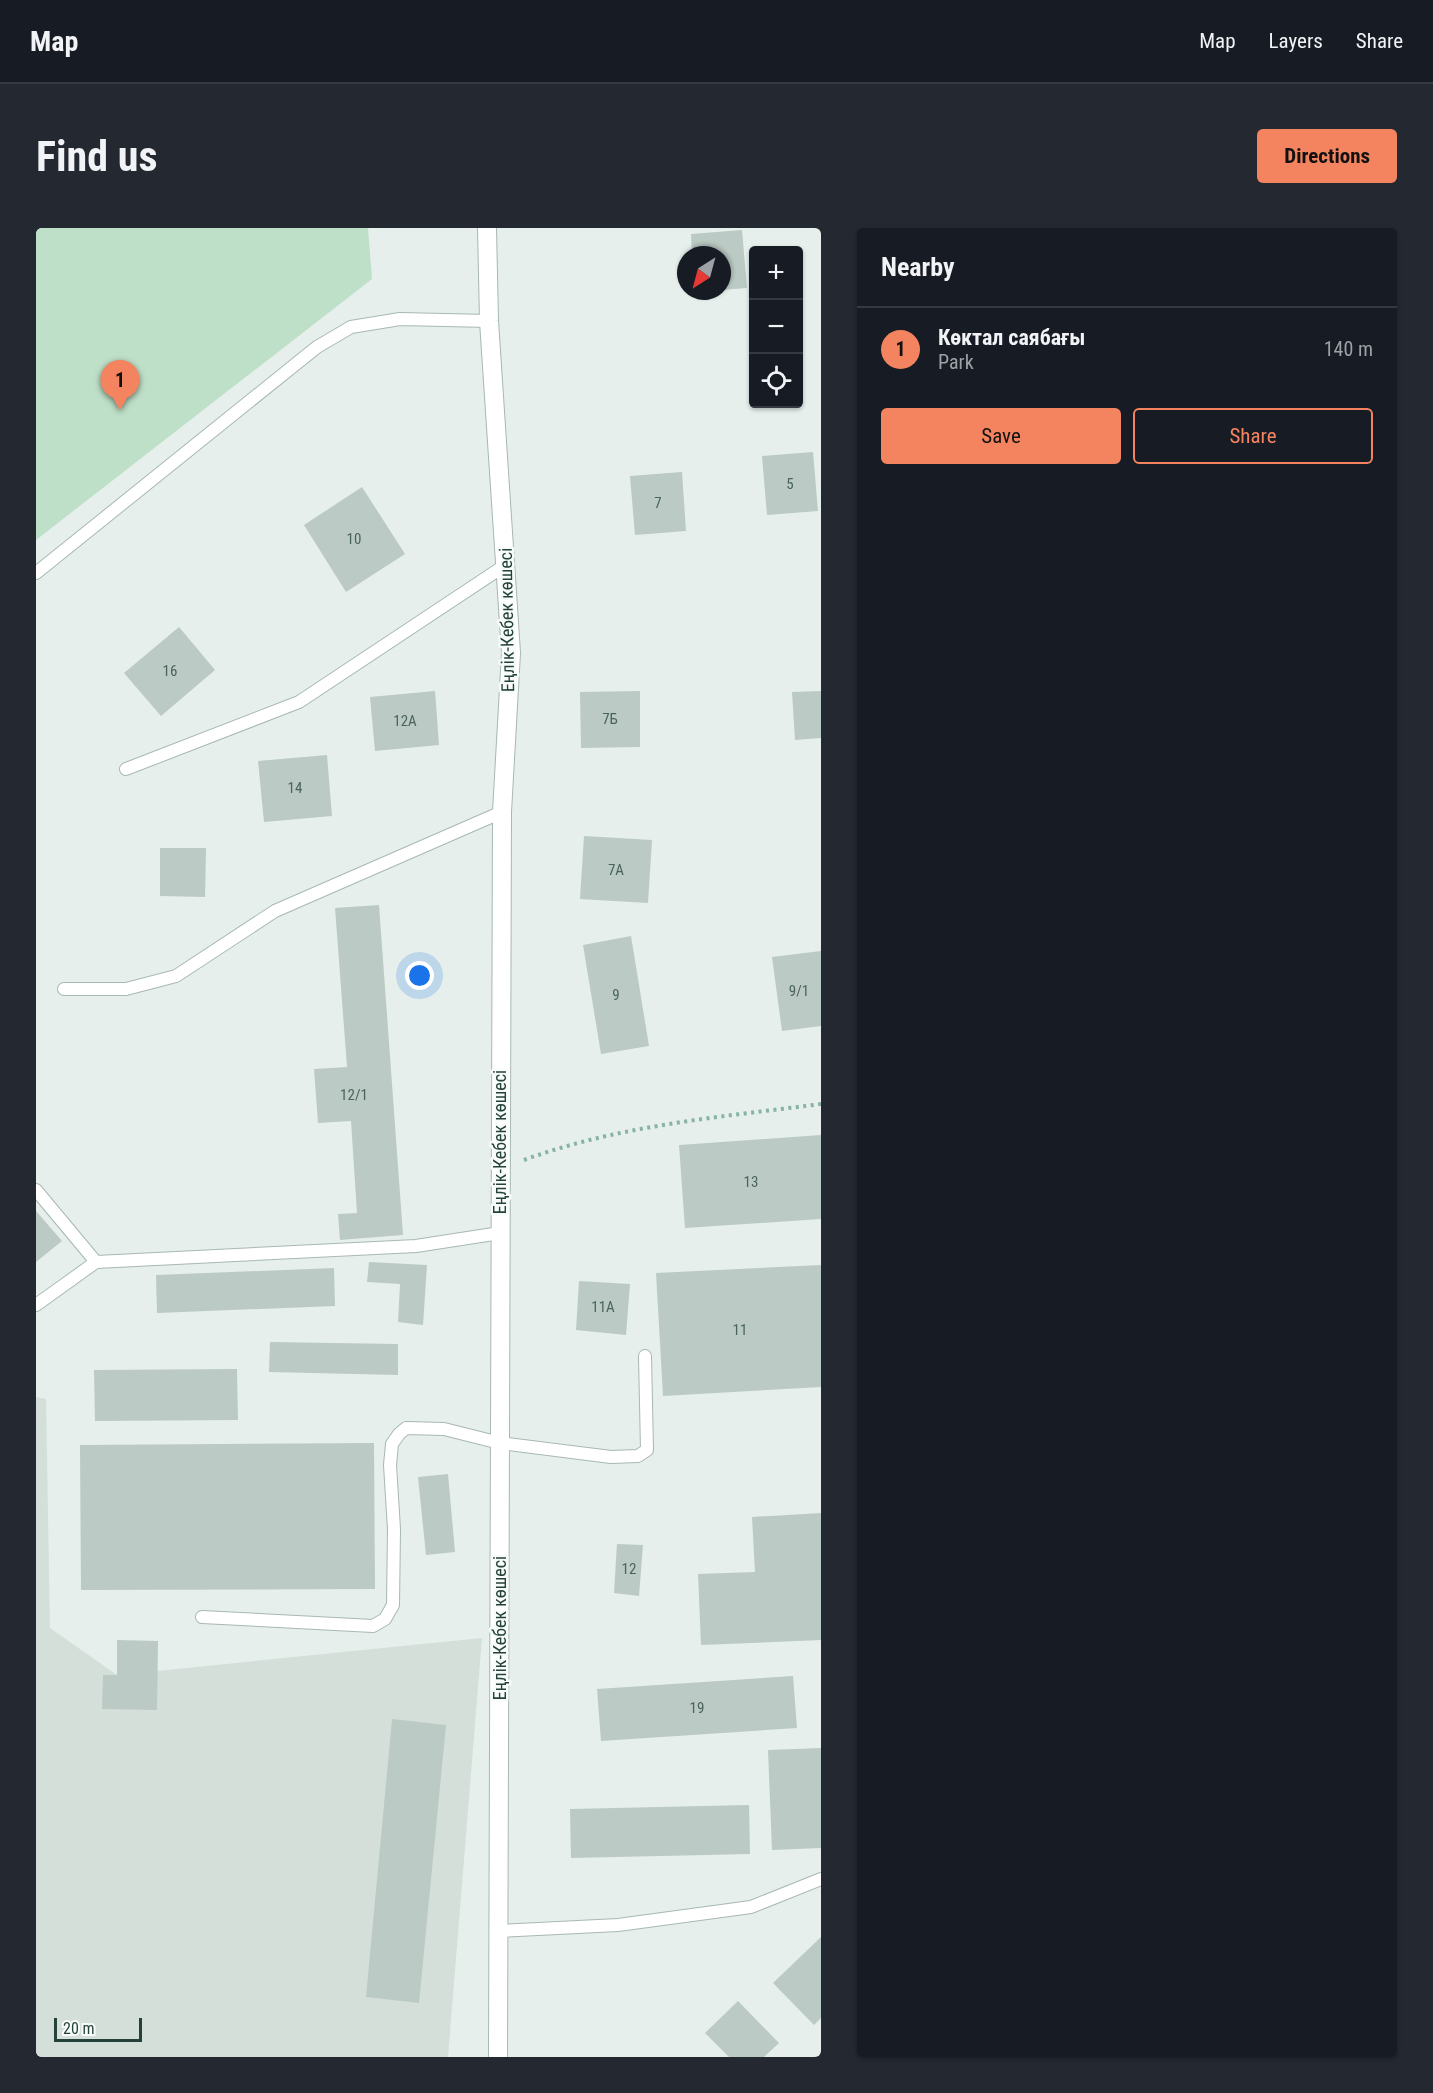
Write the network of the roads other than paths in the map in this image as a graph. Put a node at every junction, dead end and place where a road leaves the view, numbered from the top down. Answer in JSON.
{"nodes":[{"id":1,"x":487,"y":228,"type":"edge"},
{"id":2,"x":489,"y":321,"type":"junction"},
{"id":3,"x":507,"y":564,"type":"junction"},
{"id":4,"x":36,"y":573,"type":"edge"},
{"id":5,"x":126,"y":769,"type":"dead end"},
{"id":6,"x":502,"y":812,"type":"junction"},
{"id":7,"x":63,"y":989,"type":"dead end"},
{"id":8,"x":36,"y":1190,"type":"edge"},
{"id":9,"x":500,"y":1233,"type":"junction"},
{"id":10,"x":96,"y":1262,"type":"junction"},
{"id":11,"x":36,"y":1305,"type":"edge"},
{"id":12,"x":645,"y":1356,"type":"dead end"},
{"id":13,"x":500,"y":1443,"type":"junction"},
{"id":14,"x":202,"y":1617,"type":"dead end"},
{"id":15,"x":821,"y":1879,"type":"edge"},
{"id":16,"x":499,"y":1931,"type":"junction"},
{"id":17,"x":498,"y":2057,"type":"edge"}],
"edges":[{"from":1,"to":2,"type":"street","name":"Еңлік-Кебек көшесі"},
{"from":2,"to":3,"type":"street","name":"Еңлік-Кебек көшесі"},
{"from":2,"to":4,"type":"lane"},
{"from":3,"to":5,"type":"lane"},
{"from":3,"to":6,"type":"street","name":"Еңлік-Кебек көшесі"},
{"from":6,"to":7,"type":"lane"},
{"from":6,"to":9,"type":"street","name":"Еңлік-Кебек көшесі"},
{"from":8,"to":10,"type":"lane"},
{"from":9,"to":10,"type":"lane"},
{"from":9,"to":13,"type":"street","name":"Еңлік-Кебек көшесі"},
{"from":10,"to":11,"type":"lane"},
{"from":12,"to":13,"type":"lane"},
{"from":13,"to":14,"type":"lane"},
{"from":13,"to":16,"type":"street","name":"Еңлік-Кебек көшесі"},
{"from":15,"to":16,"type":"lane"},
{"from":16,"to":17,"type":"street","name":"Еңлік-Кебек көшесі"}]}
